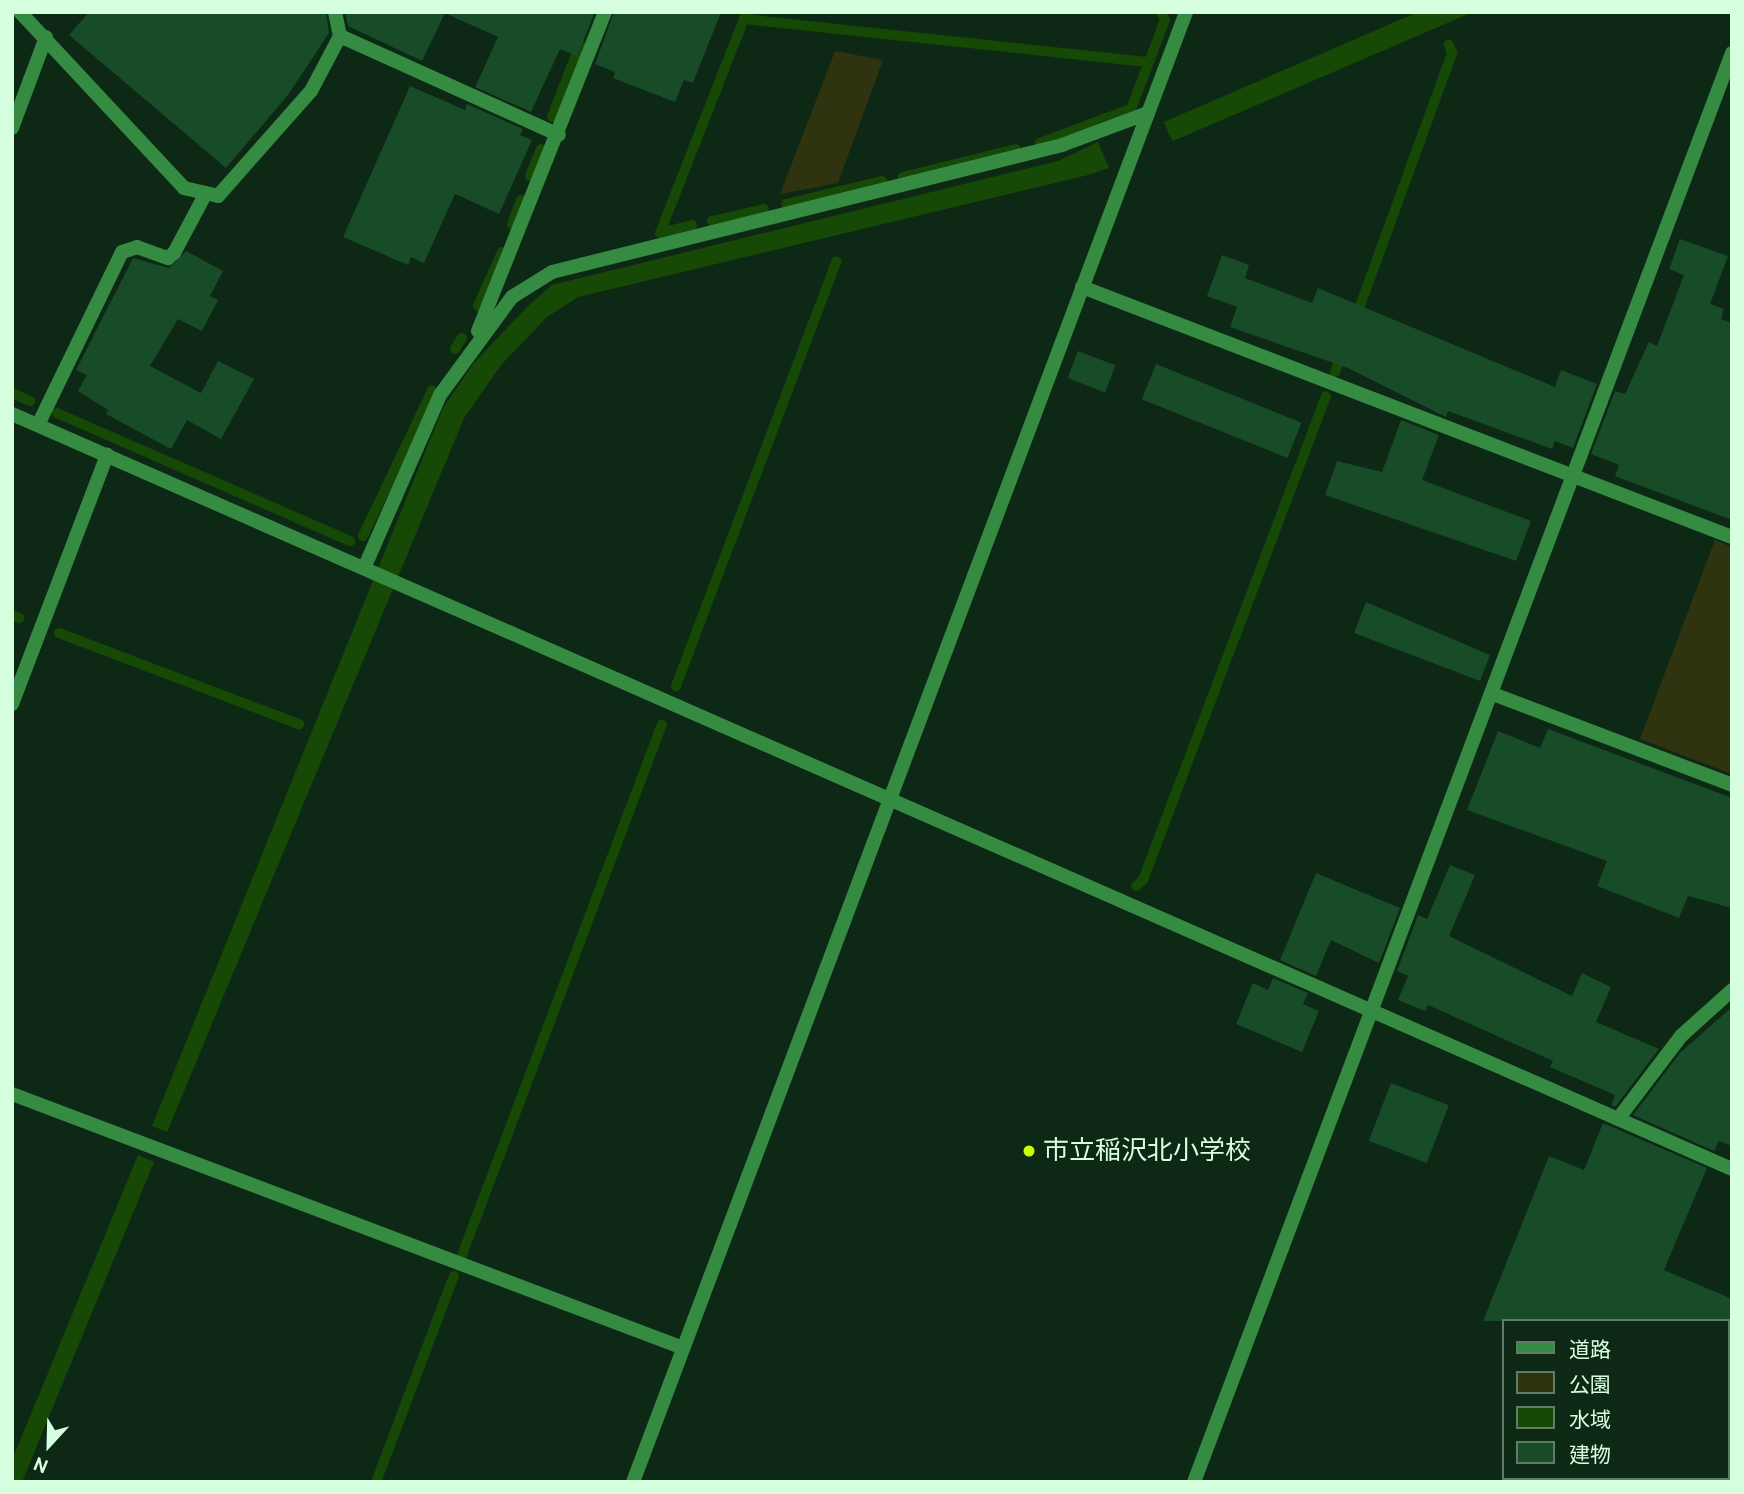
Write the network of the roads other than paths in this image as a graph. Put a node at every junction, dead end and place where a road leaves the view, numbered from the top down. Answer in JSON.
{"nodes":[{"id":1,"x":20,"y":12,"type":"edge"},
{"id":2,"x":335,"y":12,"type":"edge"},
{"id":3,"x":605,"y":12,"type":"edge"},
{"id":4,"x":1186,"y":12,"type":"edge"},
{"id":5,"x":340,"y":36,"type":"junction"},
{"id":6,"x":46,"y":37,"type":"junction"},
{"id":7,"x":1732,"y":53,"type":"edge"},
{"id":8,"x":1149,"y":113,"type":"junction"},
{"id":9,"x":12,"y":128,"type":"edge"},
{"id":10,"x":559,"y":135,"type":"junction"},
{"id":11,"x":205,"y":195,"type":"junction"},
{"id":12,"x":1082,"y":287,"type":"junction"},
{"id":13,"x":471,"y":348,"type":"junction"},
{"id":14,"x":12,"y":414,"type":"edge"},
{"id":15,"x":38,"y":425,"type":"junction"},
{"id":16,"x":107,"y":454,"type":"junction"},
{"id":17,"x":1574,"y":476,"type":"junction"},
{"id":18,"x":1732,"y":537,"type":"edge"},
{"id":19,"x":370,"y":568,"type":"junction"},
{"id":20,"x":1493,"y":694,"type":"junction"},
{"id":21,"x":12,"y":704,"type":"edge"},
{"id":22,"x":1732,"y":785,"type":"edge"},
{"id":23,"x":890,"y":796,"type":"junction"},
{"id":24,"x":1732,"y":990,"type":"edge"},
{"id":25,"x":1374,"y":1011,"type":"junction"},
{"id":26,"x":12,"y":1094,"type":"edge"},
{"id":27,"x":1618,"y":1119,"type":"junction"},
{"id":28,"x":1732,"y":1169,"type":"edge"},
{"id":29,"x":683,"y":1348,"type":"junction"},
{"id":30,"x":633,"y":1482,"type":"edge"},
{"id":31,"x":1194,"y":1482,"type":"edge"}],
"edges":[{"from":1,"to":6,"type":"street"},
{"from":2,"to":5,"type":"street"},
{"from":3,"to":10,"type":"street"},
{"from":4,"to":8,"type":"street"},
{"from":5,"to":10,"type":"street"},
{"from":5,"to":11,"type":"street"},
{"from":6,"to":9,"type":"street"},
{"from":6,"to":11,"type":"street"},
{"from":7,"to":17,"type":"street"},
{"from":8,"to":12,"type":"street"},
{"from":8,"to":13,"type":"street"},
{"from":10,"to":13,"type":"street"},
{"from":11,"to":15,"type":"street"},
{"from":12,"to":17,"type":"street"},
{"from":12,"to":23,"type":"street"},
{"from":13,"to":19,"type":"street"},
{"from":14,"to":15,"type":"street"},
{"from":15,"to":16,"type":"street"},
{"from":16,"to":19,"type":"street"},
{"from":16,"to":21,"type":"street"},
{"from":17,"to":18,"type":"street"},
{"from":17,"to":20,"type":"street"},
{"from":19,"to":23,"type":"street"},
{"from":20,"to":22,"type":"street"},
{"from":20,"to":25,"type":"street"},
{"from":23,"to":25,"type":"street"},
{"from":23,"to":29,"type":"street"},
{"from":24,"to":27,"type":"street"},
{"from":25,"to":27,"type":"street"},
{"from":25,"to":31,"type":"street"},
{"from":26,"to":29,"type":"street"},
{"from":27,"to":28,"type":"street"},
{"from":29,"to":30,"type":"street"}]}
